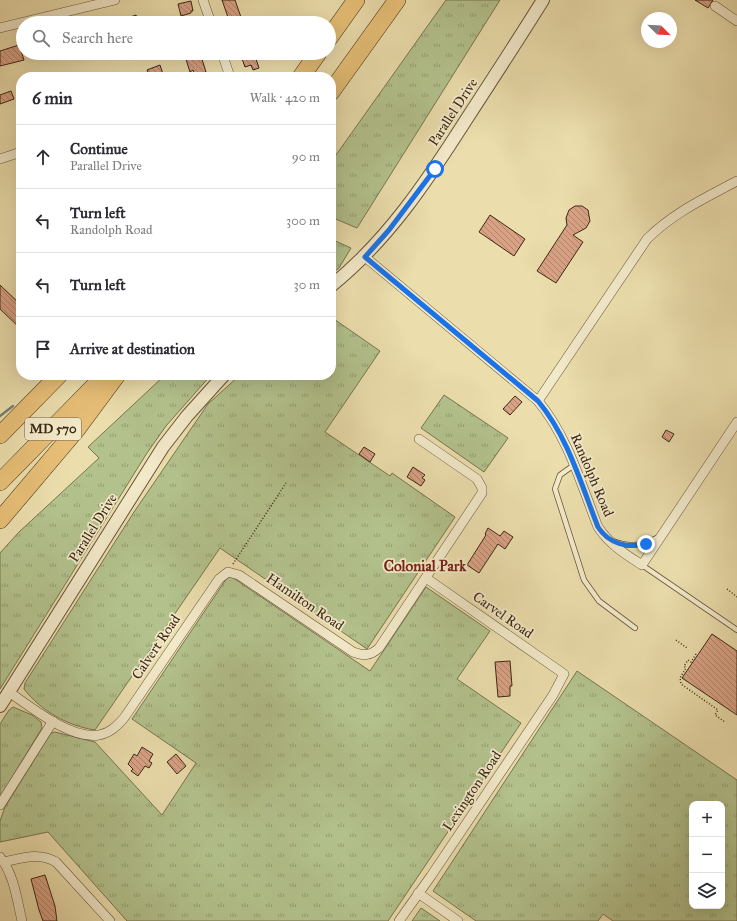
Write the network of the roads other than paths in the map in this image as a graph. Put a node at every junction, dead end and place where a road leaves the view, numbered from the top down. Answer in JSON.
{"nodes":[{"id":1,"x":115,"y":0,"type":"edge"},
{"id":2,"x":203,"y":0,"type":"edge"},
{"id":3,"x":356,"y":0,"type":"edge"},
{"id":4,"x":396,"y":0,"type":"edge"},
{"id":5,"x":543,"y":0,"type":"edge"},
{"id":6,"x":715,"y":6,"type":"dead end"},
{"id":7,"x":49,"y":16,"type":"edge"},
{"id":8,"x":209,"y":16,"type":"edge"},
{"id":9,"x":737,"y":21,"type":"edge"},
{"id":10,"x":16,"y":24,"type":"edge"},
{"id":11,"x":0,"y":28,"type":"edge"},
{"id":12,"x":336,"y":28,"type":"edge"},
{"id":13,"x":224,"y":60,"type":"edge"},
{"id":14,"x":313,"y":60,"type":"edge"},
{"id":15,"x":228,"y":72,"type":"edge"},
{"id":16,"x":305,"y":72,"type":"edge"},
{"id":17,"x":336,"y":85,"type":"edge"},
{"id":18,"x":16,"y":154,"type":"edge"},
{"id":19,"x":0,"y":159,"type":"edge"},
{"id":20,"x":737,"y":181,"type":"edge"},
{"id":21,"x":365,"y":257,"type":"junction"},
{"id":22,"x":336,"y":282,"type":"edge"},
{"id":23,"x":54,"y":380,"type":"edge"},
{"id":24,"x":100,"y":380,"type":"edge"},
{"id":25,"x":113,"y":380,"type":"edge"},
{"id":26,"x":219,"y":380,"type":"edge"},
{"id":27,"x":538,"y":401,"type":"junction"},
{"id":28,"x":737,"y":422,"type":"edge"},
{"id":29,"x":0,"y":435,"type":"edge"},
{"id":30,"x":419,"y":439,"type":"dead end"},
{"id":31,"x":574,"y":465,"type":"junction"},
{"id":32,"x":0,"y":482,"type":"edge"},
{"id":33,"x":0,"y":520,"type":"edge"},
{"id":34,"x":661,"y":535,"type":"junction"},
{"id":35,"x":604,"y":536,"type":"junction"},
{"id":36,"x":642,"y":565,"type":"junction"},
{"id":37,"x":228,"y":572,"type":"joint"},
{"id":38,"x":426,"y":578,"type":"junction"},
{"id":39,"x":635,"y":628,"type":"dead end"},
{"id":40,"x":737,"y":630,"type":"edge"},
{"id":41,"x":564,"y":674,"type":"joint"},
{"id":42,"x":9,"y":692,"type":"junction"},
{"id":43,"x":0,"y":706,"type":"edge"},
{"id":44,"x":53,"y":720,"type":"junction"},
{"id":45,"x":0,"y":805,"type":"edge"},
{"id":46,"x":2,"y":859,"type":"edge"},
{"id":47,"x":418,"y":893,"type":"junction"},
{"id":48,"x":22,"y":921,"type":"edge"},
{"id":49,"x":110,"y":921,"type":"edge"},
{"id":50,"x":398,"y":921,"type":"edge"},
{"id":51,"x":458,"y":921,"type":"edge"}],
"edges":[{"from":1,"to":7,"type":"street"},
{"from":2,"to":8,"type":"street"},
{"from":3,"to":12,"type":"highway"},
{"from":4,"to":17,"type":"highway"},
{"from":5,"to":21,"type":"street","name":"Parallel Drive"},
{"from":6,"to":9,"type":"street"},
{"from":10,"to":11,"type":"street"},
{"from":13,"to":15,"type":"street"},
{"from":14,"to":16,"type":"highway"},
{"from":18,"to":19,"type":"street"},
{"from":20,"to":27,"type":"street"},
{"from":21,"to":22,"type":"street","name":"Parallel Drive"},
{"from":21,"to":27,"type":"street","name":"Randolph Road"},
{"from":23,"to":29,"type":"highway","number":"MD 570"},
{"from":24,"to":32,"type":"highway","number":"MD 570"},
{"from":25,"to":33,"type":"highway"},
{"from":26,"to":42,"type":"street","name":"Parallel Drive"},
{"from":27,"to":31,"type":"street","name":"Randolph Road"},
{"from":28,"to":34,"type":"street"},
{"from":30,"to":38,"type":"street"},
{"from":31,"to":35,"type":"street","name":"Randolph Road"},
{"from":31,"to":39,"type":"lane"},
{"from":34,"to":35,"type":"lane"},
{"from":34,"to":36,"type":"street"},
{"from":35,"to":36,"type":"street","name":"Randolph Road"},
{"from":36,"to":40,"type":"lane"},
{"from":37,"to":38,"type":"street","name":"Hamilton Road"},
{"from":37,"to":44,"type":"street","name":"Calvert Road"},
{"from":38,"to":41,"type":"street","name":"Carvel Road"},
{"from":41,"to":47,"type":"street","name":"Lexington Road"},
{"from":42,"to":43,"type":"street","name":"Parallel Drive"},
{"from":42,"to":44,"type":"street","name":"Calvert Road"},
{"from":44,"to":45,"type":"street"},
{"from":46,"to":48,"type":"street"},
{"from":46,"to":49,"type":"street"},
{"from":47,"to":50,"type":"street","name":"Lexington Road"},
{"from":47,"to":51,"type":"street"}]}
